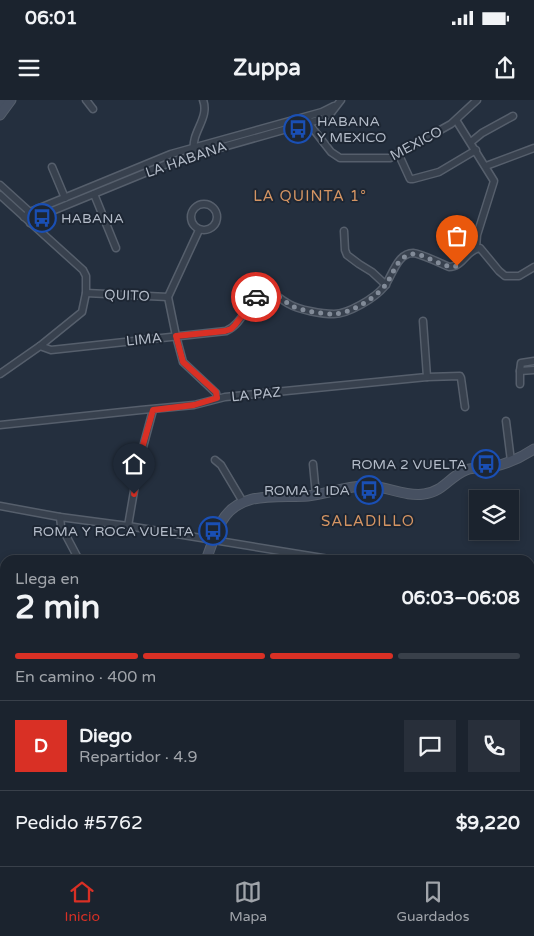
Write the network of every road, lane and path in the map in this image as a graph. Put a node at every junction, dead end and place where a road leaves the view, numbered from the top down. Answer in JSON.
{"nodes":[{"id":1,"x":3,"y":100,"type":"edge"},
{"id":2,"x":11,"y":100,"type":"edge"},
{"id":3,"x":86,"y":100,"type":"edge"},
{"id":4,"x":203,"y":100,"type":"edge"},
{"id":5,"x":477,"y":100,"type":"edge"},
{"id":6,"x":338,"y":101,"type":"edge"},
{"id":7,"x":0,"y":104,"type":"edge"},
{"id":8,"x":92,"y":109,"type":"dead end"},
{"id":9,"x":0,"y":115,"type":"edge"},
{"id":10,"x":513,"y":116,"type":"dead end"},
{"id":11,"x":308,"y":119,"type":"junction"},
{"id":12,"x":456,"y":120,"type":"junction"},
{"id":13,"x":471,"y":142,"type":"junction"},
{"id":14,"x":534,"y":148,"type":"edge"},
{"id":15,"x":194,"y":150,"type":"junction"},
{"id":16,"x":476,"y":150,"type":"junction"},
{"id":17,"x":399,"y":155,"type":"junction"},
{"id":18,"x":486,"y":166,"type":"junction"},
{"id":19,"x":52,"y":167,"type":"dead end"},
{"id":20,"x":0,"y":185,"type":"edge"},
{"id":21,"x":94,"y":194,"type":"junction"},
{"id":22,"x":0,"y":195,"type":"edge"},
{"id":23,"x":65,"y":198,"type":"junction"},
{"id":24,"x":32,"y":218,"type":"junction"},
{"id":25,"x":199,"y":230,"type":"junction"},
{"id":26,"x":344,"y":231,"type":"dead end"},
{"id":27,"x":116,"y":248,"type":"dead end"},
{"id":28,"x":476,"y":248,"type":"junction"},
{"id":29,"x":534,"y":267,"type":"edge"},
{"id":30,"x":386,"y":285,"type":"junction"},
{"id":31,"x":86,"y":293,"type":"junction"},
{"id":32,"x":168,"y":297,"type":"junction"},
{"id":33,"x":423,"y":322,"type":"dead end"},
{"id":34,"x":176,"y":336,"type":"junction"},
{"id":35,"x":40,"y":346,"type":"junction"},
{"id":36,"x":534,"y":361,"type":"edge"},
{"id":37,"x":534,"y":370,"type":"edge"},
{"id":38,"x":520,"y":371,"type":"junction"},
{"id":39,"x":0,"y":374,"type":"edge"},
{"id":40,"x":427,"y":377,"type":"junction"},
{"id":41,"x":520,"y":384,"type":"dead end"},
{"id":42,"x":217,"y":398,"type":"junction"},
{"id":43,"x":465,"y":407,"type":"dead end"},
{"id":44,"x":153,"y":410,"type":"junction"},
{"id":45,"x":506,"y":421,"type":"dead end"},
{"id":46,"x":0,"y":425,"type":"edge"},
{"id":47,"x":534,"y":449,"type":"edge"},
{"id":48,"x":215,"y":460,"type":"dead end"},
{"id":49,"x":511,"y":461,"type":"junction"},
{"id":50,"x":313,"y":464,"type":"dead end"},
{"id":51,"x":316,"y":495,"type":"junction"},
{"id":52,"x":243,"y":502,"type":"junction"},
{"id":53,"x":0,"y":506,"type":"edge"},
{"id":54,"x":60,"y":517,"type":"junction"},
{"id":55,"x":128,"y":526,"type":"junction"},
{"id":56,"x":214,"y":540,"type":"junction"},
{"id":57,"x":76,"y":555,"type":"edge"},
{"id":58,"x":208,"y":555,"type":"edge"},
{"id":59,"x":304,"y":555,"type":"edge"}],
"edges":[{"from":1,"to":7,"type":"main road"},
{"from":2,"to":9,"type":"main road"},
{"from":3,"to":8,"type":"street"},
{"from":4,"to":15,"type":"street"},
{"from":5,"to":12,"type":"street","name":"MEXICO"},
{"from":6,"to":11,"type":"street","name":"LA HABANA"},
{"from":10,"to":13,"type":"street"},
{"from":11,"to":15,"type":"street","name":"LA HABANA"},
{"from":11,"to":17,"type":"street","name":"MEXICO"},
{"from":12,"to":13,"type":"street"},
{"from":12,"to":17,"type":"street","name":"MEXICO"},
{"from":13,"to":16,"type":"street"},
{"from":14,"to":18,"type":"street"},
{"from":15,"to":21,"type":"street","name":"LA HABANA"},
{"from":15,"to":23,"type":"street"},
{"from":16,"to":17,"type":"street"},
{"from":16,"to":18,"type":"street"},
{"from":18,"to":28,"type":"street"},
{"from":19,"to":23,"type":"street"},
{"from":20,"to":24,"type":"street"},
{"from":21,"to":24,"type":"street","name":"LA HABANA"},
{"from":21,"to":27,"type":"street"},
{"from":22,"to":24,"type":"street"},
{"from":23,"to":24,"type":"street"},
{"from":24,"to":31,"type":"street"},
{"from":25,"to":25,"type":"street"},
{"from":25,"to":32,"type":"street"},
{"from":26,"to":30,"type":"street"},
{"from":28,"to":29,"type":"street"},
{"from":28,"to":30,"type":"street","name":"LIMA"},
{"from":30,"to":34,"type":"street","name":"LIMA"},
{"from":31,"to":32,"type":"street","name":"QUITO"},
{"from":31,"to":35,"type":"street"},
{"from":32,"to":34,"type":"street"},
{"from":33,"to":40,"type":"street"},
{"from":34,"to":35,"type":"street","name":"LIMA"},
{"from":34,"to":42,"type":"street"},
{"from":35,"to":39,"type":"street"},
{"from":36,"to":38,"type":"street"},
{"from":37,"to":38,"type":"street"},
{"from":38,"to":41,"type":"street"},
{"from":40,"to":42,"type":"street","name":"LA PAZ"},
{"from":40,"to":43,"type":"street","name":"LA PAZ"},
{"from":42,"to":44,"type":"street","name":"LA PAZ"},
{"from":44,"to":46,"type":"street","name":"LA PAZ"},
{"from":44,"to":55,"type":"street"},
{"from":45,"to":49,"type":"street"},
{"from":47,"to":49,"type":"main road"},
{"from":48,"to":52,"type":"street"},
{"from":49,"to":51,"type":"main road"},
{"from":50,"to":51,"type":"street"},
{"from":51,"to":52,"type":"main road"},
{"from":52,"to":56,"type":"main road"},
{"from":53,"to":54,"type":"street"},
{"from":54,"to":55,"type":"street"},
{"from":54,"to":57,"type":"street"},
{"from":55,"to":56,"type":"street"},
{"from":56,"to":58,"type":"main road"},
{"from":56,"to":59,"type":"street"}]}
